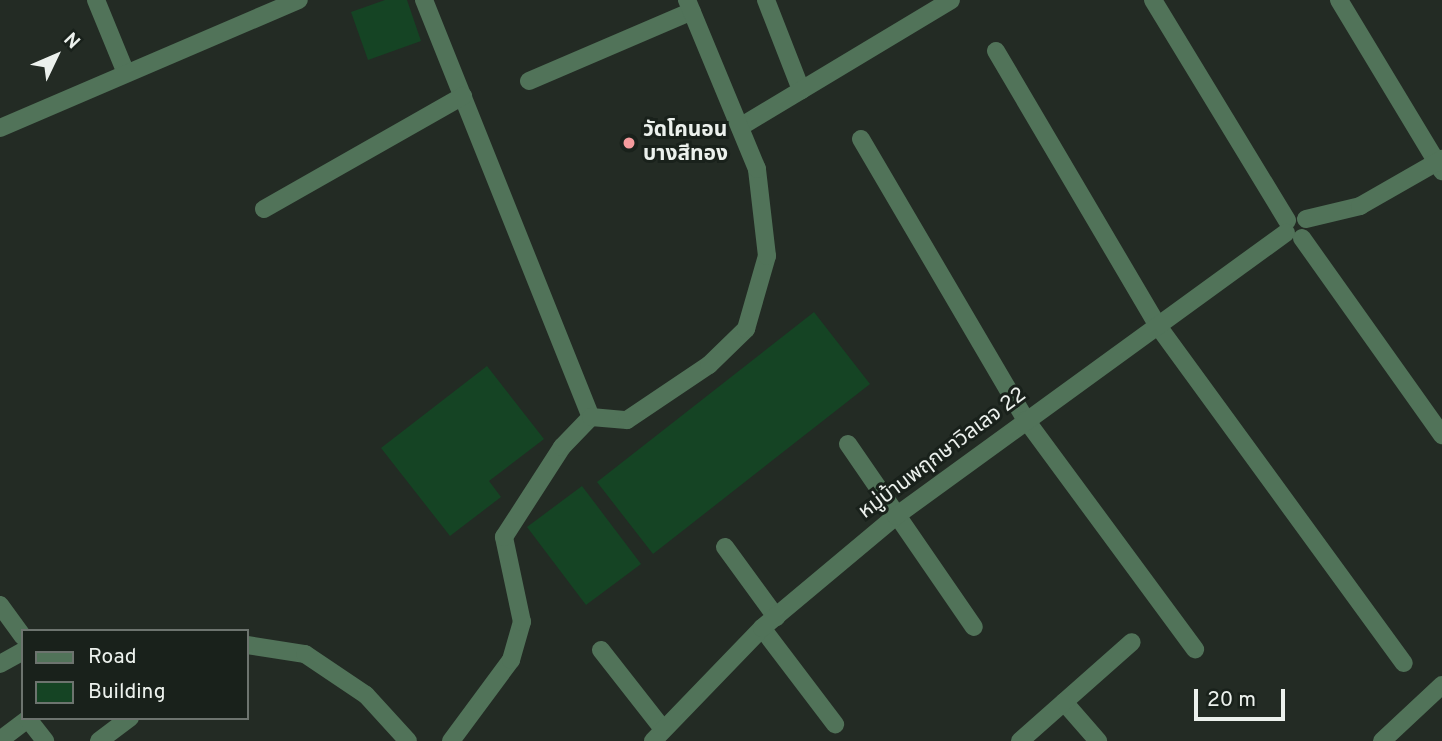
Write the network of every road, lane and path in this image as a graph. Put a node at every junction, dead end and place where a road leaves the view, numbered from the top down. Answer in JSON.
{"nodes":[{"id":1,"x":96,"y":0,"type":"edge"},
{"id":2,"x":299,"y":0,"type":"edge"},
{"id":3,"x":424,"y":0,"type":"edge"},
{"id":4,"x":766,"y":0,"type":"edge"},
{"id":5,"x":951,"y":0,"type":"edge"},
{"id":6,"x":1153,"y":0,"type":"edge"},
{"id":7,"x":1339,"y":0,"type":"edge"},
{"id":8,"x":690,"y":5,"type":"edge"},
{"id":9,"x":996,"y":51,"type":"dead end"},
{"id":10,"x":126,"y":73,"type":"junction"},
{"id":11,"x":529,"y":81,"type":"dead end"},
{"id":12,"x":801,"y":90,"type":"junction"},
{"id":13,"x":463,"y":96,"type":"junction"},
{"id":14,"x":740,"y":127,"type":"junction"},
{"id":15,"x":0,"y":128,"type":"edge"},
{"id":16,"x":861,"y":139,"type":"dead end"},
{"id":17,"x":1440,"y":164,"type":"edge"},
{"id":18,"x":264,"y":209,"type":"dead end"},
{"id":19,"x":1292,"y":230,"type":"junction"},
{"id":20,"x":1158,"y":326,"type":"junction"},
{"id":21,"x":591,"y":417,"type":"junction"},
{"id":22,"x":1026,"y":420,"type":"junction"},
{"id":23,"x":1442,"y":435,"type":"edge"},
{"id":24,"x":848,"y":444,"type":"dead end"},
{"id":25,"x":896,"y":516,"type":"junction"},
{"id":26,"x":725,"y":547,"type":"dead end"},
{"id":27,"x":0,"y":605,"type":"edge"},
{"id":28,"x":769,"y":622,"type":"junction"},
{"id":29,"x":974,"y":626,"type":"dead end"},
{"id":30,"x":21,"y":634,"type":"edge"},
{"id":31,"x":1132,"y":642,"type":"dead end"},
{"id":32,"x":248,"y":645,"type":"edge"},
{"id":33,"x":1195,"y":649,"type":"dead end"},
{"id":34,"x":601,"y":650,"type":"dead end"},
{"id":35,"x":21,"y":651,"type":"edge"},
{"id":36,"x":1404,"y":663,"type":"dead end"},
{"id":37,"x":0,"y":664,"type":"edge"},
{"id":38,"x":1442,"y":685,"type":"edge"},
{"id":39,"x":1064,"y":702,"type":"junction"},
{"id":40,"x":27,"y":720,"type":"edge"},
{"id":41,"x":29,"y":720,"type":"edge"},
{"id":42,"x":127,"y":720,"type":"edge"},
{"id":43,"x":835,"y":724,"type":"dead end"},
{"id":44,"x":658,"y":735,"type":"edge"},
{"id":45,"x":0,"y":740,"type":"edge"},
{"id":46,"x":45,"y":741,"type":"edge"},
{"id":47,"x":99,"y":741,"type":"edge"},
{"id":48,"x":408,"y":741,"type":"edge"},
{"id":49,"x":451,"y":741,"type":"edge"},
{"id":50,"x":1020,"y":741,"type":"edge"},
{"id":51,"x":1098,"y":741,"type":"edge"},
{"id":52,"x":1382,"y":741,"type":"edge"}],
"edges":[{"from":1,"to":10,"type":"street"},
{"from":2,"to":10,"type":"street"},
{"from":3,"to":13,"type":"street"},
{"from":4,"to":12,"type":"street"},
{"from":5,"to":12,"type":"street"},
{"from":6,"to":19,"type":"street"},
{"from":7,"to":17,"type":"street"},
{"from":8,"to":11,"type":"street"},
{"from":8,"to":14,"type":"street"},
{"from":9,"to":20,"type":"street"},
{"from":10,"to":15,"type":"street"},
{"from":12,"to":14,"type":"street"},
{"from":13,"to":18,"type":"street"},
{"from":13,"to":21,"type":"street"},
{"from":14,"to":21,"type":"street"},
{"from":16,"to":22,"type":"street"},
{"from":17,"to":19,"type":"street"},
{"from":19,"to":20,"type":"street","name":"หมู่บ้านพฤกษาวิลเลจ 22"},
{"from":19,"to":23,"type":"street"},
{"from":20,"to":22,"type":"street","name":"หมู่บ้านพฤกษาวิลเลจ 22"},
{"from":20,"to":36,"type":"street"},
{"from":21,"to":49,"type":"street"},
{"from":22,"to":25,"type":"street","name":"หมู่บ้านพฤกษาวิลเลจ 22"},
{"from":22,"to":33,"type":"street"},
{"from":24,"to":25,"type":"street"},
{"from":25,"to":28,"type":"street","name":"หมู่บ้านพฤกษาวิลเลจ 22"},
{"from":25,"to":29,"type":"street"},
{"from":26,"to":28,"type":"street"},
{"from":27,"to":30,"type":"street"},
{"from":28,"to":43,"type":"street"},
{"from":28,"to":44,"type":"street","name":"หมู่บ้านพฤกษาวิลเลจ 22"},
{"from":31,"to":39,"type":"street"},
{"from":32,"to":48,"type":"street"},
{"from":34,"to":44,"type":"street"},
{"from":35,"to":37,"type":"street"},
{"from":38,"to":52,"type":"street"},
{"from":39,"to":50,"type":"street"},
{"from":39,"to":51,"type":"street"},
{"from":40,"to":45,"type":"street"},
{"from":41,"to":46,"type":"street"},
{"from":42,"to":47,"type":"street"}]}
